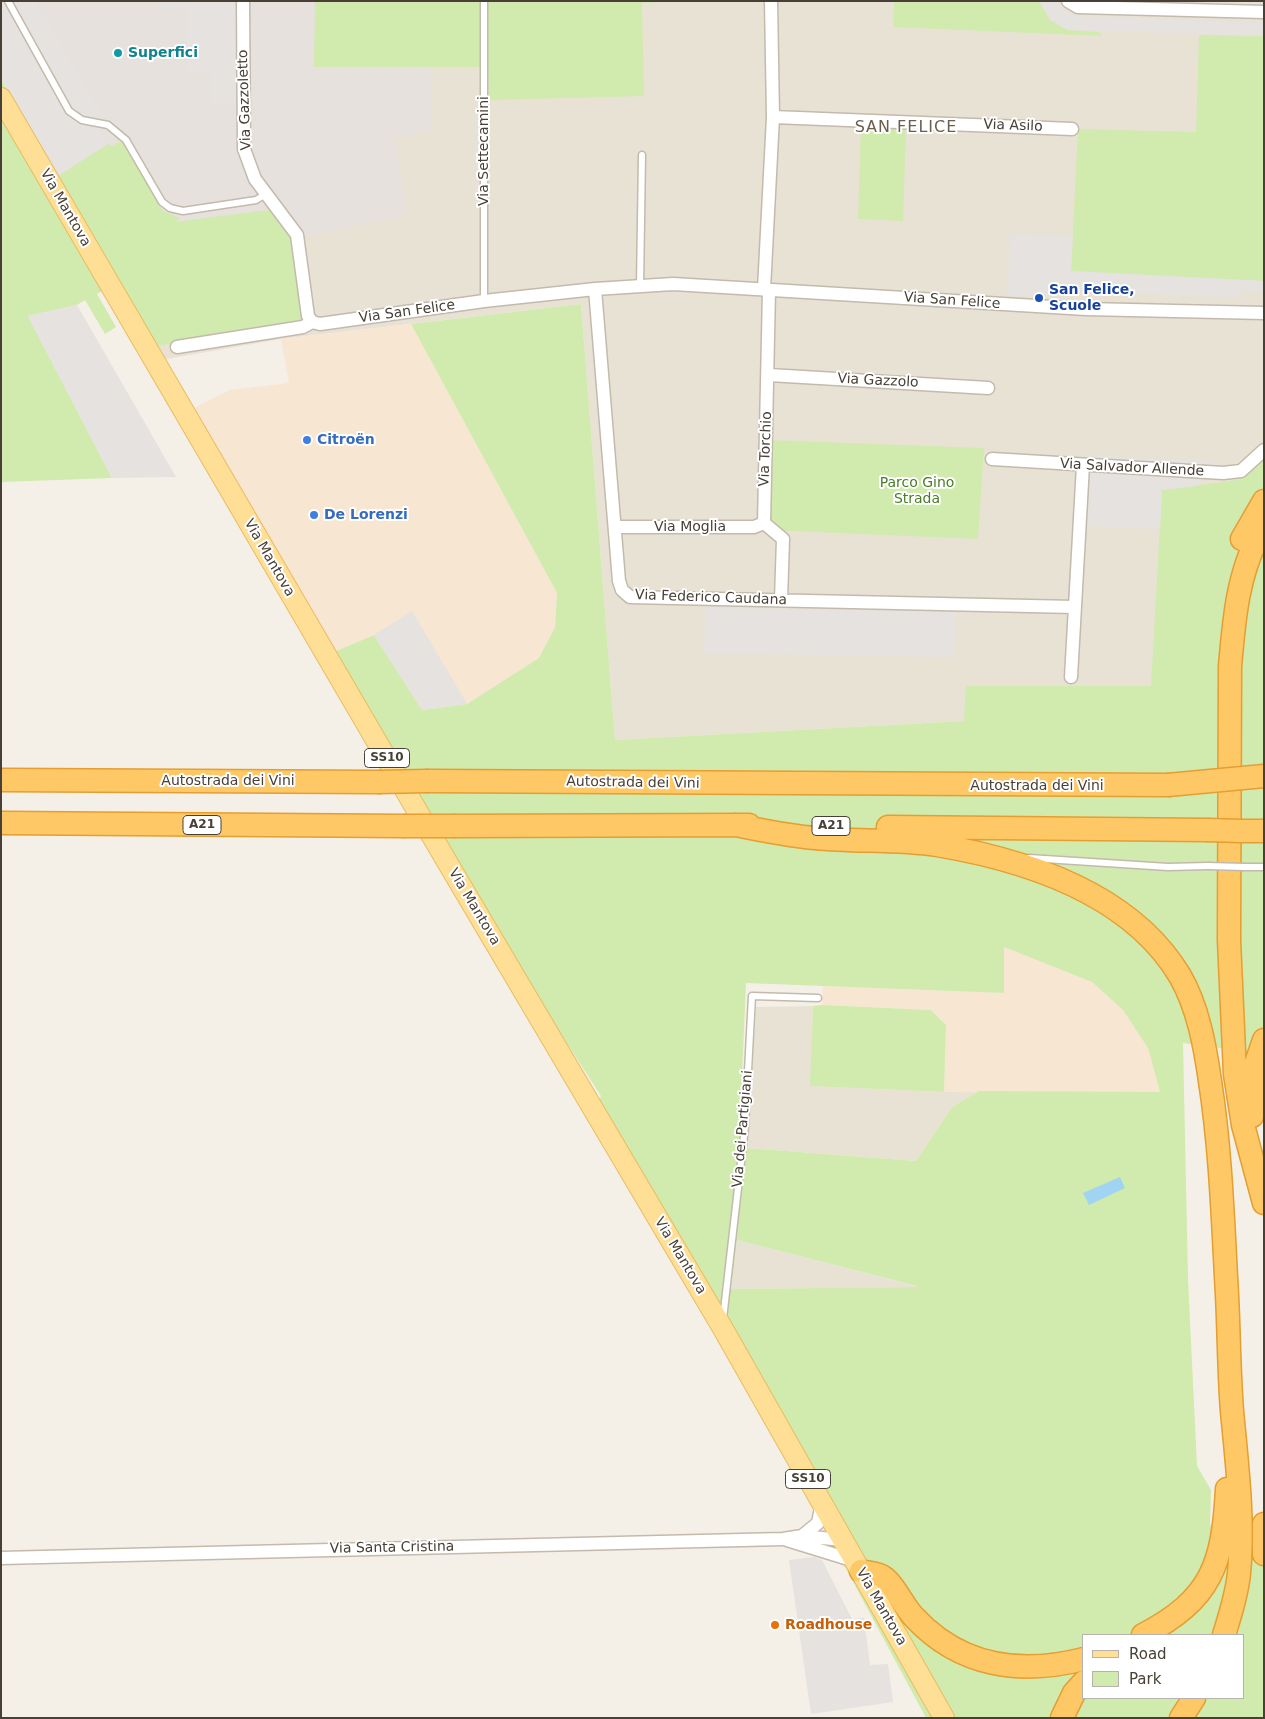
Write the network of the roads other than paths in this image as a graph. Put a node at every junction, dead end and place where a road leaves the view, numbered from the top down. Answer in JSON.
{"nodes":[{"id":1,"x":8,"y":1,"type":"edge"},
{"id":2,"x":243,"y":1,"type":"edge"},
{"id":3,"x":484,"y":1,"type":"edge"},
{"id":4,"x":771,"y":1,"type":"edge"},
{"id":5,"x":1068,"y":1,"type":"edge"},
{"id":6,"x":1264,"y":12,"type":"edge"},
{"id":7,"x":1,"y":98,"type":"edge"},
{"id":8,"x":773,"y":117,"type":"junction"},
{"id":9,"x":1072,"y":129,"type":"dead end"},
{"id":10,"x":642,"y":154,"type":"dead end"},
{"id":11,"x":266,"y":194,"type":"junction"},
{"id":12,"x":640,"y":286,"type":"junction"},
{"id":13,"x":595,"y":289,"type":"junction"},
{"id":14,"x":767,"y":289,"type":"junction"},
{"id":15,"x":484,"y":301,"type":"junction"},
{"id":16,"x":1264,"y":313,"type":"edge"},
{"id":17,"x":312,"y":322,"type":"junction"},
{"id":18,"x":177,"y":347,"type":"dead end"},
{"id":19,"x":769,"y":375,"type":"junction"},
{"id":20,"x":988,"y":388,"type":"dead end"},
{"id":21,"x":1264,"y":450,"type":"edge"},
{"id":22,"x":992,"y":459,"type":"dead end"},
{"id":23,"x":1083,"y":465,"type":"junction"},
{"id":24,"x":1264,"y":501,"type":"edge"},
{"id":25,"x":764,"y":523,"type":"junction"},
{"id":26,"x":1264,"y":526,"type":"edge"},
{"id":27,"x":615,"y":527,"type":"junction"},
{"id":28,"x":782,"y":600,"type":"junction"},
{"id":29,"x":1074,"y":607,"type":"junction"},
{"id":30,"x":1071,"y":677,"type":"dead end"},
{"id":31,"x":1264,"y":776,"type":"edge"},
{"id":32,"x":1,"y":780,"type":"edge"},
{"id":33,"x":1168,"y":785,"type":"junction"},
{"id":34,"x":1264,"y":787,"type":"edge"},
{"id":35,"x":1,"y":823,"type":"edge"},
{"id":36,"x":735,"y":825,"type":"junction"},
{"id":37,"x":1253,"y":831,"type":"edge"},
{"id":38,"x":978,"y":854,"type":"junction"},
{"id":39,"x":1264,"y":867,"type":"edge"},
{"id":40,"x":818,"y":998,"type":"dead end"},
{"id":41,"x":1264,"y":1040,"type":"edge"},
{"id":42,"x":1218,"y":1135,"type":"junction"},
{"id":43,"x":1264,"y":1186,"type":"edge"},
{"id":44,"x":1264,"y":1203,"type":"edge"},
{"id":45,"x":722,"y":1328,"type":"junction"},
{"id":46,"x":1232,"y":1408,"type":"junction"},
{"id":47,"x":822,"y":1503,"type":"junction"},
{"id":48,"x":1264,"y":1524,"type":"edge"},
{"id":49,"x":802,"y":1536,"type":"junction"},
{"id":50,"x":782,"y":1539,"type":"junction"},
{"id":51,"x":843,"y":1540,"type":"junction"},
{"id":52,"x":1264,"y":1554,"type":"edge"},
{"id":53,"x":1,"y":1558,"type":"edge"},
{"id":54,"x":858,"y":1566,"type":"junction"},
{"id":55,"x":1145,"y":1634,"type":"edge"},
{"id":56,"x":1224,"y":1634,"type":"edge"},
{"id":57,"x":1082,"y":1659,"type":"edge"},
{"id":58,"x":1082,"y":1684,"type":"edge"},
{"id":59,"x":1193,"y":1699,"type":"edge"},
{"id":60,"x":944,"y":1718,"type":"edge"},
{"id":61,"x":1062,"y":1718,"type":"edge"},
{"id":62,"x":1181,"y":1718,"type":"edge"}],
"edges":[{"from":1,"to":11,"type":"lane"},
{"from":2,"to":11,"type":"street","name":"Via Gazzoletto"},
{"from":3,"to":15,"type":"lane","name":"Via Settecamini"},
{"from":4,"to":8,"type":"street","name":"Via Torchio"},
{"from":5,"to":6,"type":"street"},
{"from":7,"to":45,"type":"main road","name":"Via Mantova","number":"SS10"},
{"from":8,"to":9,"type":"street","name":"Via Asilo"},
{"from":8,"to":14,"type":"street","name":"Via Torchio"},
{"from":10,"to":12,"type":"lane"},
{"from":11,"to":17,"type":"street","name":"Via Gazzoletto"},
{"from":12,"to":13,"type":"street","name":"Via San Felice"},
{"from":12,"to":14,"type":"street","name":"Via San Felice"},
{"from":13,"to":15,"type":"street","name":"Via San Felice"},
{"from":13,"to":27,"type":"street","name":"Via Federico Caudana"},
{"from":14,"to":16,"type":"street","name":"Via San Felice"},
{"from":14,"to":19,"type":"street","name":"Via Torchio"},
{"from":15,"to":17,"type":"street","name":"Via San Felice"},
{"from":17,"to":18,"type":"street","name":"Via San Felice"},
{"from":19,"to":20,"type":"street","name":"Via Gazzolo"},
{"from":19,"to":25,"type":"street","name":"Via Torchio"},
{"from":21,"to":23,"type":"street","name":"Via Salvador Allende"},
{"from":22,"to":23,"type":"street","name":"Via Salvador Allende"},
{"from":23,"to":29,"type":"street"},
{"from":24,"to":42,"type":"highway"},
{"from":25,"to":27,"type":"street","name":"Via Moglia"},
{"from":25,"to":28,"type":"street"},
{"from":26,"to":44,"type":"highway"},
{"from":27,"to":28,"type":"street","name":"Via Federico Caudana"},
{"from":28,"to":29,"type":"street","name":"Via Federico Caudana"},
{"from":29,"to":30,"type":"street"},
{"from":31,"to":33,"type":"highway","bridge":true},
{"from":32,"to":33,"type":"highway","name":"Autostrada dei Vini","bridge":true},
{"from":33,"to":34,"type":"highway","name":"Autostrada dei Vini","bridge":true},
{"from":35,"to":36,"type":"highway","number":"A21","bridge":true},
{"from":36,"to":37,"type":"highway","number":"A21","bridge":true},
{"from":36,"to":38,"type":"highway"},
{"from":38,"to":39,"type":"lane","bridge":true},
{"from":38,"to":42,"type":"highway"},
{"from":40,"to":45,"type":"lane","name":"Via dei Partigiani"},
{"from":41,"to":43,"type":"highway"},
{"from":42,"to":46,"type":"highway"},
{"from":45,"to":47,"type":"main road","name":"Via Mantova","number":"SS10"},
{"from":46,"to":55,"type":"highway"},
{"from":46,"to":56,"type":"highway"},
{"from":47,"to":49,"type":"street"},
{"from":47,"to":51,"type":"main road","name":"Via Mantova","number":"SS10"},
{"from":48,"to":52,"type":"highway"},
{"from":49,"to":50,"type":"street","name":"Via Santa Cristina"},
{"from":49,"to":51,"type":"street","name":"Via Santa Cristina"},
{"from":50,"to":53,"type":"street","name":"Via Santa Cristina"},
{"from":50,"to":54,"type":"street","name":"Via Santa Cristina"},
{"from":51,"to":54,"type":"main road","name":"Via Mantova","number":"SS10"},
{"from":54,"to":57,"type":"highway"},
{"from":54,"to":60,"type":"main road","name":"Via Mantova","number":"SS10"},
{"from":58,"to":61,"type":"highway"},
{"from":59,"to":62,"type":"highway"}]}
